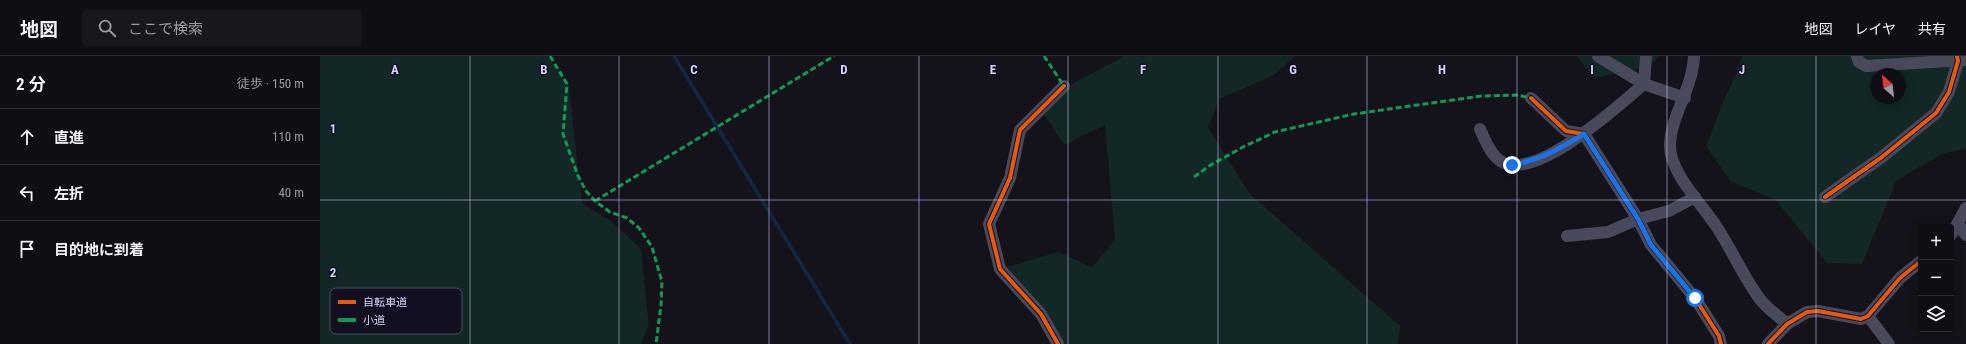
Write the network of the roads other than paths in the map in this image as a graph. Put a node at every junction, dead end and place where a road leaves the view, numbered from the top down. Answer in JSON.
{"nodes":[{"id":1,"x":1598,"y":56,"type":"edge"},
{"id":2,"x":1646,"y":56,"type":"edge"},
{"id":3,"x":1694,"y":56,"type":"edge"},
{"id":4,"x":1857,"y":56,"type":"edge"},
{"id":5,"x":1960,"y":59,"type":"edge"},
{"id":6,"x":1644,"y":84,"type":"junction"},
{"id":7,"x":1064,"y":86,"type":"dead end"},
{"id":8,"x":1531,"y":98,"type":"dead end"},
{"id":9,"x":1685,"y":98,"type":"junction"},
{"id":10,"x":1480,"y":129,"type":"dead end"},
{"id":11,"x":1584,"y":134,"type":"junction"},
{"id":12,"x":1695,"y":197,"type":"junction"},
{"id":13,"x":1825,"y":197,"type":"dead end"},
{"id":14,"x":1966,"y":208,"type":"edge"},
{"id":15,"x":1638,"y":219,"type":"junction"},
{"id":16,"x":1958,"y":224,"type":"junction"},
{"id":17,"x":1954,"y":230,"type":"edge"},
{"id":18,"x":1966,"y":235,"type":"edge"},
{"id":19,"x":1567,"y":236,"type":"dead end"},
{"id":20,"x":1918,"y":263,"type":"edge"},
{"id":21,"x":1868,"y":316,"type":"junction"},
{"id":22,"x":1787,"y":324,"type":"junction"},
{"id":23,"x":1058,"y":344,"type":"edge"},
{"id":24,"x":1721,"y":344,"type":"edge"},
{"id":25,"x":1768,"y":344,"type":"edge"},
{"id":26,"x":1889,"y":344,"type":"edge"}],
"edges":[{"from":1,"to":6,"type":"street"},
{"from":2,"to":6,"type":"street"},
{"from":3,"to":9,"type":"street"},
{"from":4,"to":5,"type":"street"},
{"from":5,"to":13,"type":"street"},
{"from":6,"to":9,"type":"street"},
{"from":6,"to":11,"type":"street"},
{"from":7,"to":23,"type":"street"},
{"from":8,"to":11,"type":"street"},
{"from":9,"to":12,"type":"street"},
{"from":10,"to":11,"type":"street"},
{"from":11,"to":15,"type":"street"},
{"from":12,"to":15,"type":"street"},
{"from":12,"to":22,"type":"street"},
{"from":14,"to":16,"type":"street"},
{"from":15,"to":19,"type":"street"},
{"from":15,"to":24,"type":"street"},
{"from":16,"to":17,"type":"street"},
{"from":16,"to":18,"type":"street"},
{"from":20,"to":21,"type":"street"},
{"from":21,"to":22,"type":"street"},
{"from":21,"to":26,"type":"street"},
{"from":22,"to":25,"type":"street"}]}
